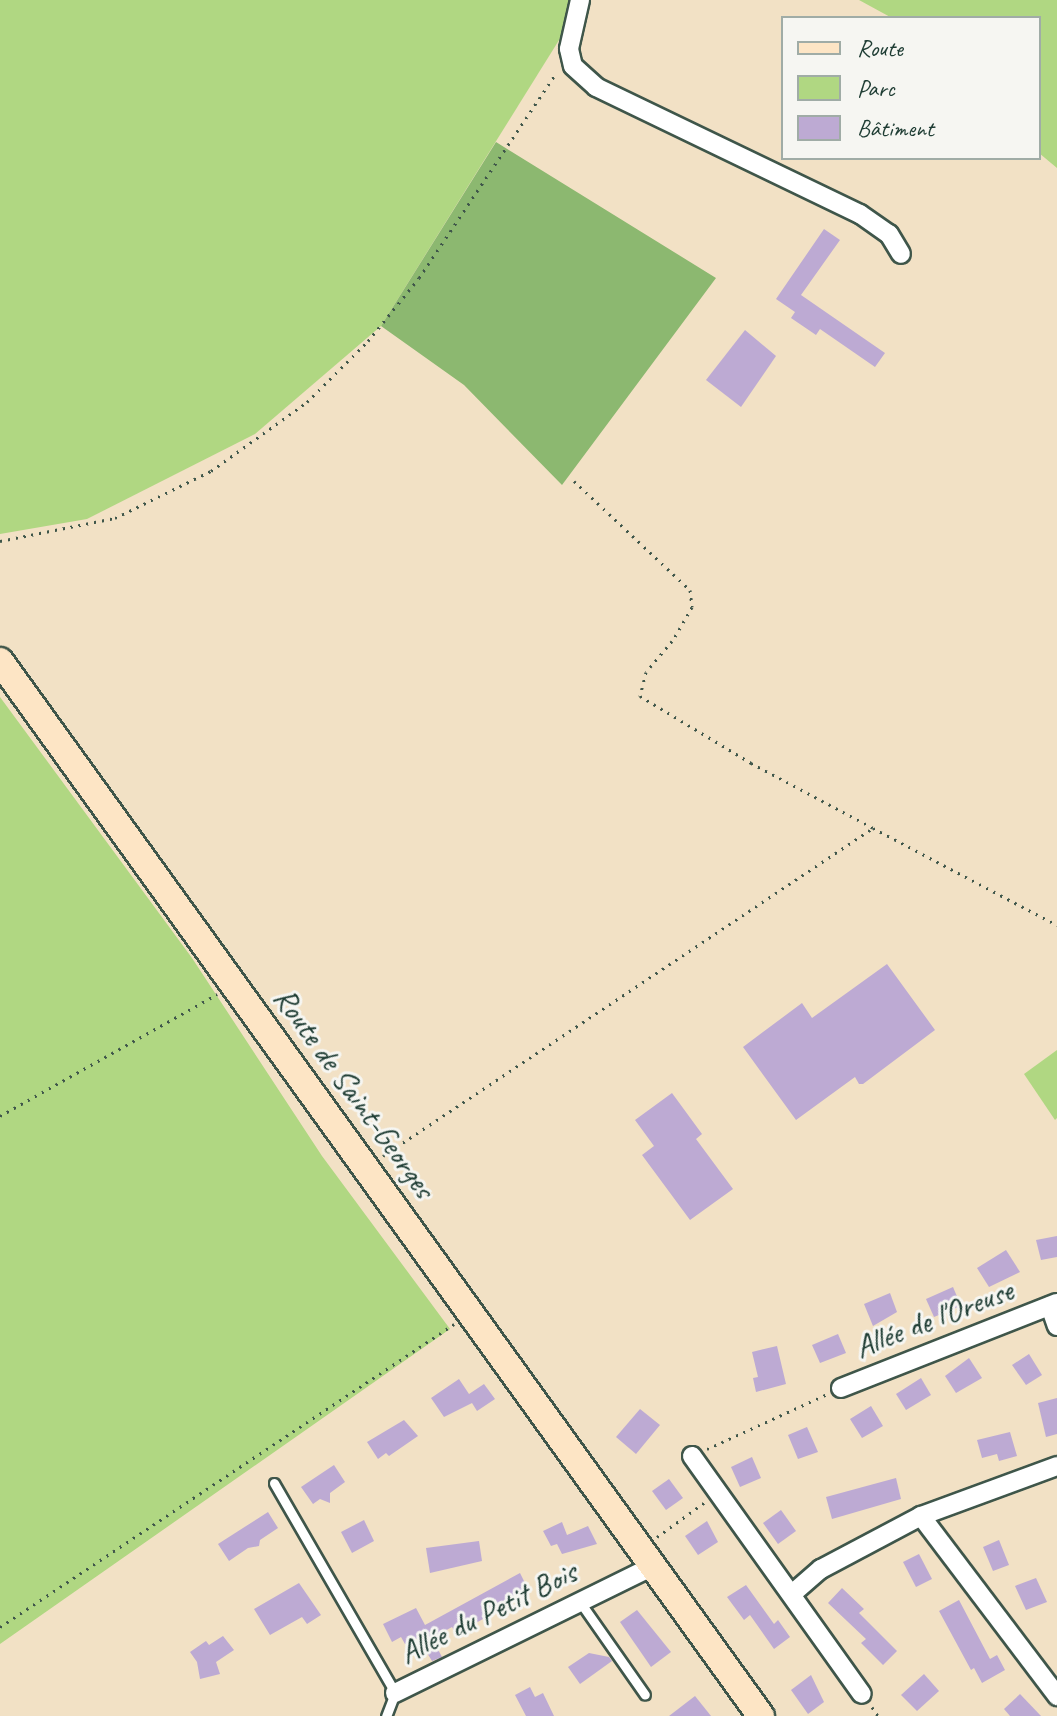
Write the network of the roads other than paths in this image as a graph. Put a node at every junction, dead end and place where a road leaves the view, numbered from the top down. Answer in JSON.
{"nodes":[{"id":1,"x":580,"y":0,"type":"edge"},
{"id":2,"x":901,"y":254,"type":"dead end"},
{"id":3,"x":0,"y":661,"type":"edge"},
{"id":4,"x":1053,"y":1305,"type":"edge"},
{"id":5,"x":1057,"y":1326,"type":"edge"},
{"id":6,"x":841,"y":1388,"type":"road end"},
{"id":7,"x":692,"y":1456,"type":"road end"},
{"id":8,"x":1057,"y":1466,"type":"edge"},
{"id":9,"x":274,"y":1483,"type":"dead end"},
{"id":10,"x":921,"y":1516,"type":"junction"},
{"id":11,"x":647,"y":1558,"type":"junction"},
{"id":12,"x":792,"y":1594,"type":"junction"},
{"id":13,"x":580,"y":1602,"type":"junction"},
{"id":14,"x":395,"y":1693,"type":"junction"},
{"id":15,"x":862,"y":1694,"type":"dead end"},
{"id":16,"x":645,"y":1695,"type":"dead end"},
{"id":17,"x":1057,"y":1696,"type":"edge"},
{"id":18,"x":386,"y":1716,"type":"edge"},
{"id":19,"x":761,"y":1716,"type":"edge"}],
"edges":[{"from":1,"to":2,"type":"street"},
{"from":3,"to":11,"type":"main road","name":"Route de Saint-Georges"},
{"from":4,"to":5,"type":"street","name":"Allée de l'Oreuse"},
{"from":4,"to":6,"type":"street","name":"Allée de l'Oreuse"},
{"from":7,"to":12,"type":"street"},
{"from":8,"to":10,"type":"street"},
{"from":9,"to":14,"type":"lane","name":"Allée du Petit Bois"},
{"from":10,"to":12,"type":"street"},
{"from":10,"to":17,"type":"street"},
{"from":11,"to":13,"type":"street","name":"Allée du Petit Bois"},
{"from":11,"to":19,"type":"main road","name":"Route de Saint-Georges"},
{"from":12,"to":15,"type":"street"},
{"from":13,"to":14,"type":"street","name":"Allée du Petit Bois"},
{"from":13,"to":16,"type":"lane"},
{"from":14,"to":18,"type":"lane"}]}
